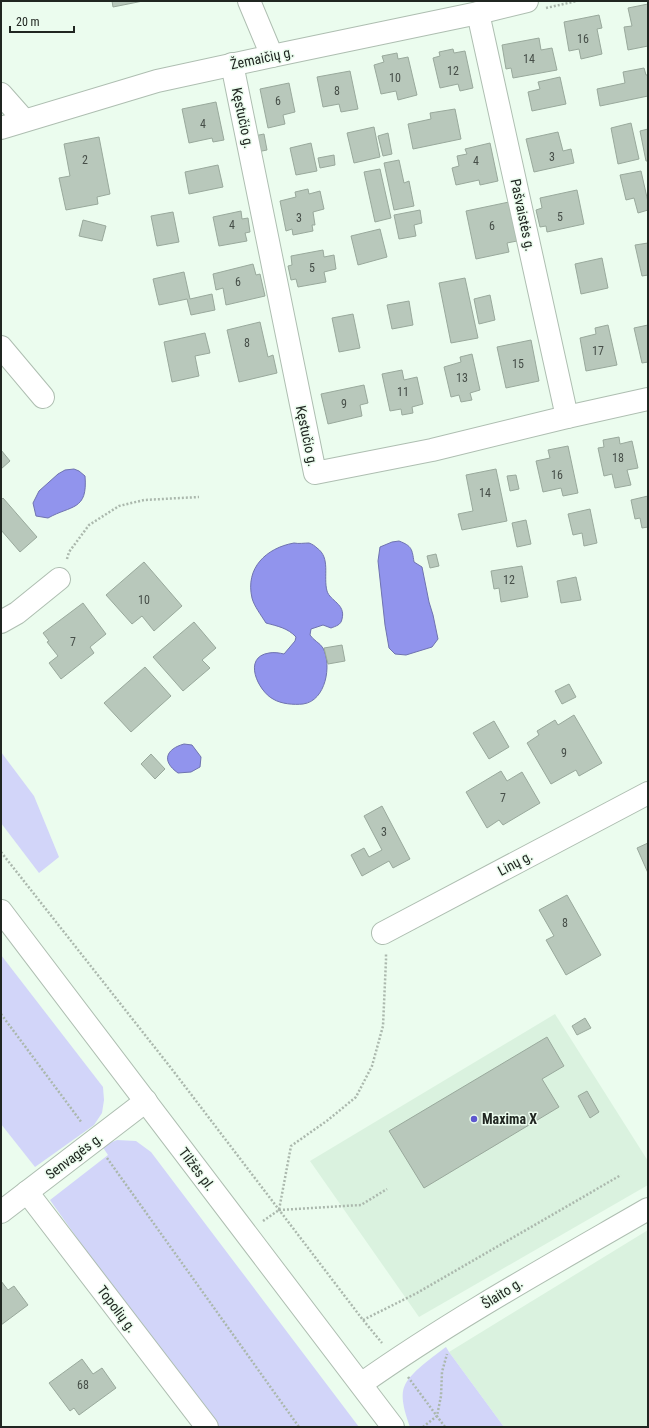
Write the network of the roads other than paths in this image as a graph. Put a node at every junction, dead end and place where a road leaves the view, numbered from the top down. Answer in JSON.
{"nodes":[{"id":1,"x":249,"y":1,"type":"edge"},
{"id":2,"x":527,"y":1,"type":"edge"},
{"id":3,"x":464,"y":10,"type":"edge"},
{"id":4,"x":272,"y":56,"type":"junction"},
{"id":5,"x":232,"y":64,"type":"junction"},
{"id":6,"x":1,"y":94,"type":"edge"},
{"id":7,"x":24,"y":120,"type":"junction"},
{"id":8,"x":1,"y":128,"type":"edge"},
{"id":9,"x":1,"y":347,"type":"edge"},
{"id":10,"x":43,"y":397,"type":"dead end"},
{"id":11,"x":648,"y":399,"type":"edge"},
{"id":12,"x":567,"y":417,"type":"junction"},
{"id":13,"x":59,"y":579,"type":"road end"},
{"id":14,"x":1,"y":622,"type":"edge"},
{"id":15,"x":648,"y":793,"type":"edge"},
{"id":16,"x":1,"y":911,"type":"edge"},
{"id":17,"x":383,"y":933,"type":"road end"},
{"id":18,"x":146,"y":1101,"type":"junction"},
{"id":19,"x":27,"y":1192,"type":"junction"},
{"id":20,"x":648,"y":1209,"type":"edge"},
{"id":21,"x":1,"y":1212,"type":"edge"},
{"id":22,"x":361,"y":1384,"type":"junction"},
{"id":23,"x":207,"y":1427,"type":"edge"},
{"id":24,"x":393,"y":1427,"type":"edge"}],
"edges":[{"from":1,"to":4,"type":"main road"},
{"from":2,"to":3,"type":"main road","name":"Žemaičių g."},
{"from":3,"to":4,"type":"main road","name":"Žemaičių g."},
{"from":3,"to":12,"type":"main road","name":"Pašvaistės g."},
{"from":4,"to":5,"type":"main road","name":"Žemaičių g."},
{"from":5,"to":7,"type":"main road","name":"Žemaičių g."},
{"from":5,"to":12,"type":"main road","name":"Kęstučio g."},
{"from":6,"to":7,"type":"main road"},
{"from":7,"to":8,"type":"main road","name":"Žemaičių g."},
{"from":9,"to":10,"type":"main road"},
{"from":11,"to":12,"type":"main road","name":"Kęstučio g."},
{"from":13,"to":14,"type":"main road"},
{"from":15,"to":17,"type":"main road","name":"Linų g."},
{"from":16,"to":18,"type":"main road","name":"Tilžės pl."},
{"from":18,"to":19,"type":"main road","name":"Senvagės g."},
{"from":18,"to":22,"type":"main road","name":"Tilžės pl."},
{"from":19,"to":21,"type":"main road","name":"Senvagės g."},
{"from":19,"to":23,"type":"main road","name":"Topolių g."},
{"from":20,"to":22,"type":"main road","name":"Šlaito g."},
{"from":22,"to":24,"type":"main road","name":"Tilžės pl."}]}
